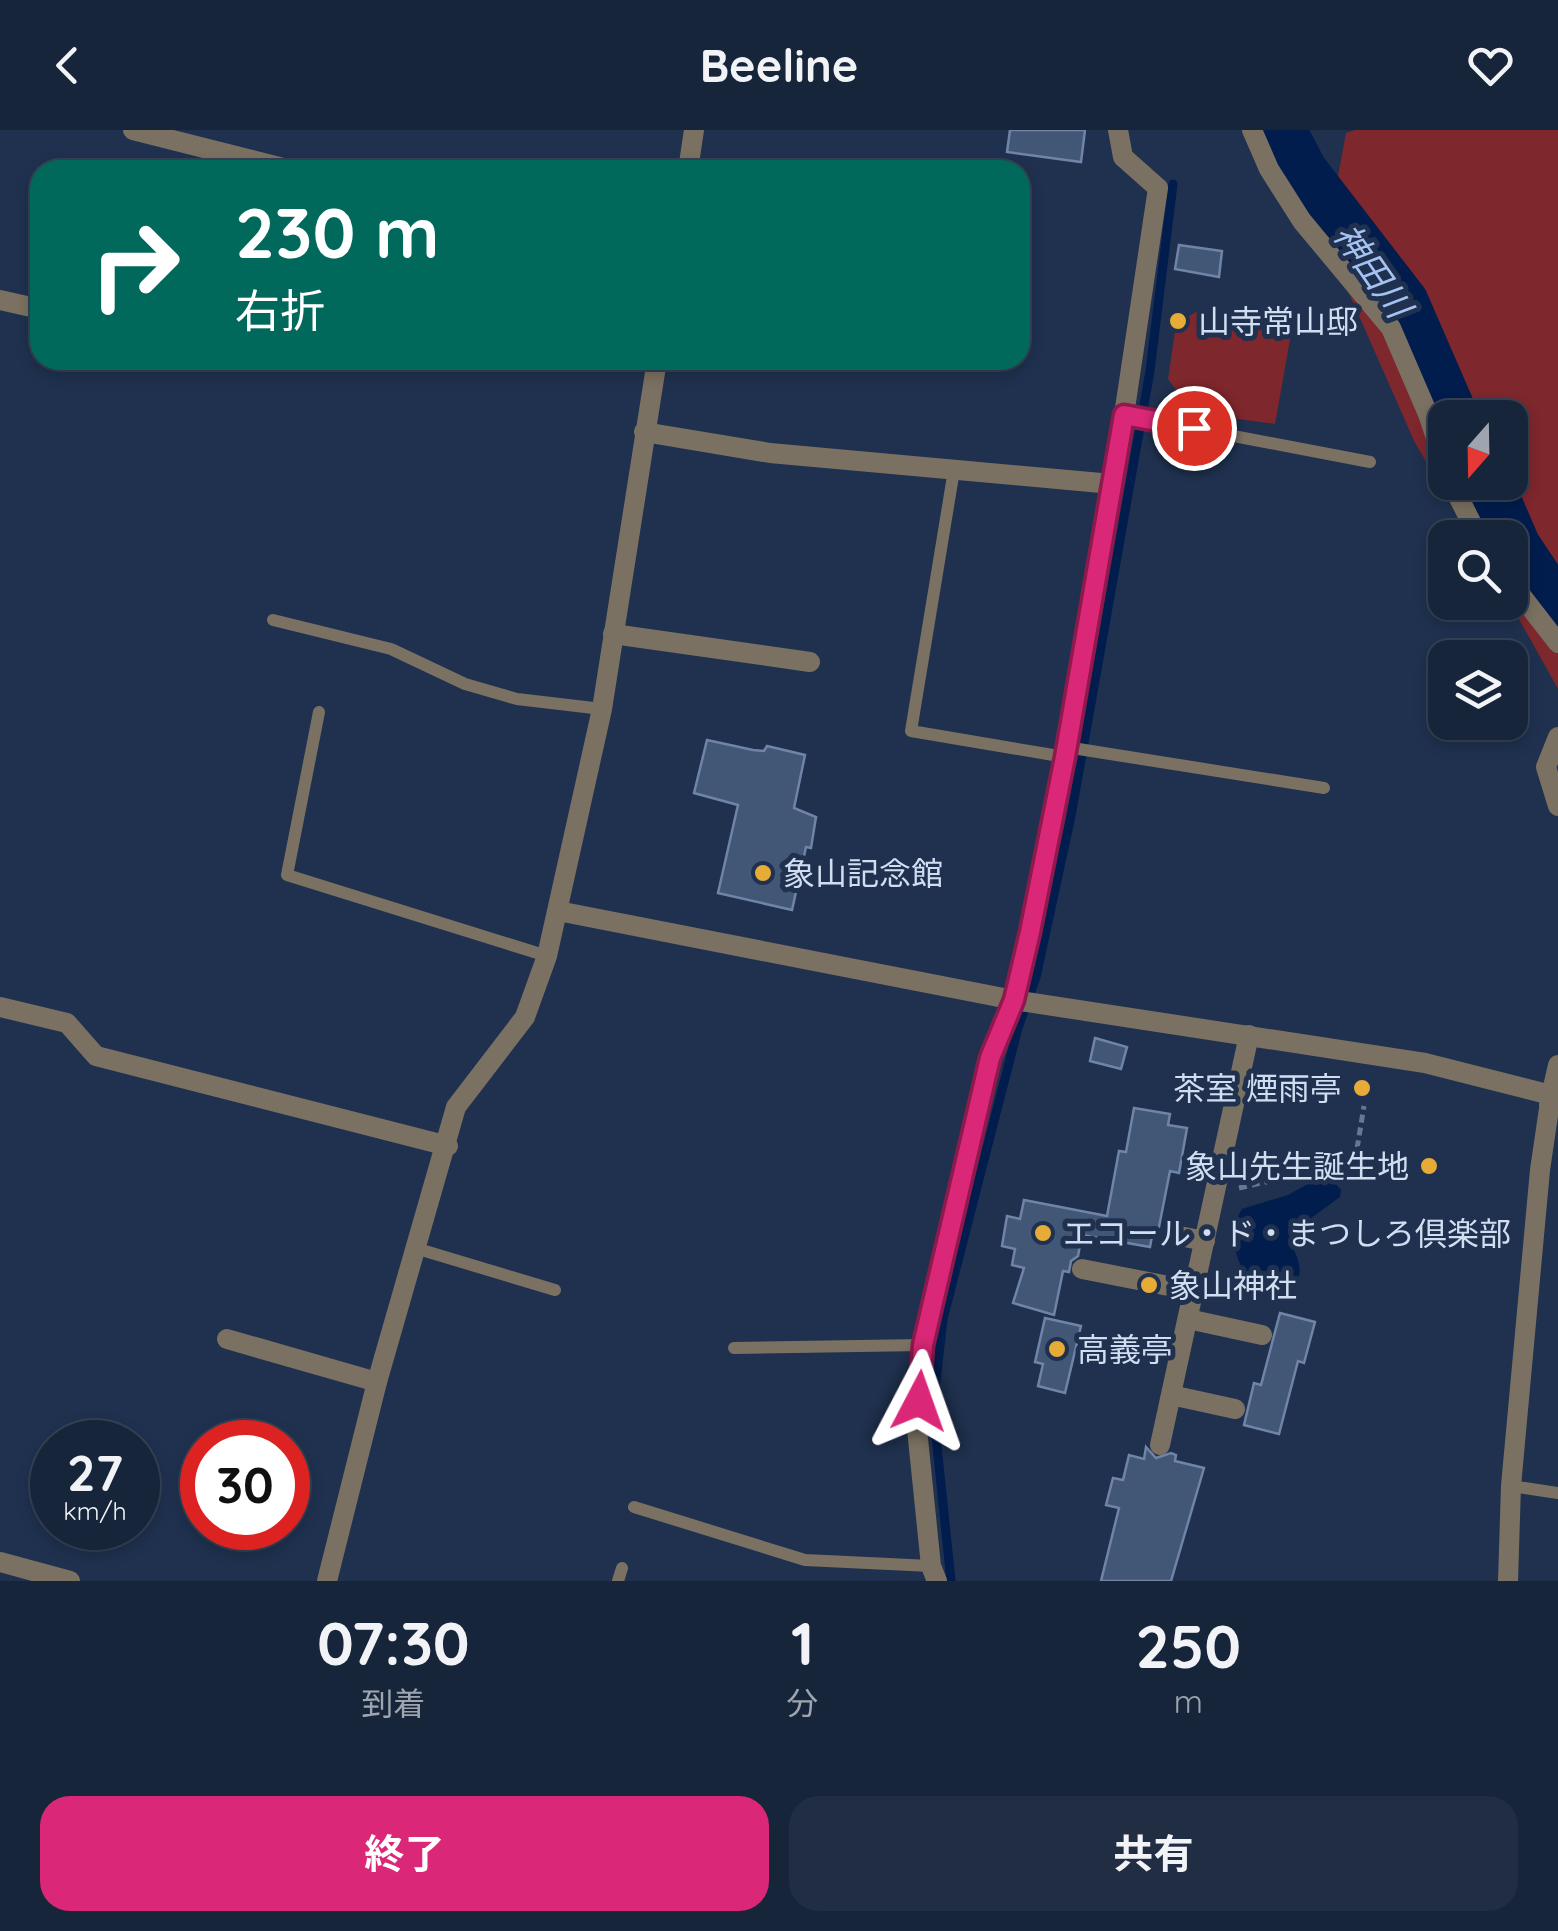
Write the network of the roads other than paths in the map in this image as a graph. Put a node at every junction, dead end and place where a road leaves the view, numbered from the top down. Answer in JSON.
{"nodes":[{"id":1,"x":132,"y":130,"type":"edge"},
{"id":2,"x":694,"y":130,"type":"edge"},
{"id":3,"x":1118,"y":130,"type":"edge"},
{"id":4,"x":1252,"y":130,"type":"edge"},
{"id":5,"x":251,"y":160,"type":"edge"},
{"id":6,"x":690,"y":160,"type":"edge"},
{"id":7,"x":0,"y":300,"type":"edge"},
{"id":8,"x":30,"y":307,"type":"edge"},
{"id":9,"x":654,"y":370,"type":"edge"},
{"id":10,"x":1428,"y":414,"type":"edge"},
{"id":11,"x":1124,"y":415,"type":"junction"},
{"id":12,"x":644,"y":432,"type":"junction"},
{"id":13,"x":1370,"y":462,"type":"dead end"},
{"id":14,"x":954,"y":470,"type":"junction"},
{"id":15,"x":1112,"y":484,"type":"junction"},
{"id":16,"x":1528,"y":604,"type":"edge"},
{"id":17,"x":272,"y":620,"type":"dead end"},
{"id":18,"x":613,"y":634,"type":"junction"},
{"id":19,"x":1558,"y":643,"type":"edge"},
{"id":20,"x":810,"y":662,"type":"dead end"},
{"id":21,"x":602,"y":709,"type":"junction"},
{"id":22,"x":319,"y":712,"type":"dead end"},
{"id":23,"x":1558,"y":737,"type":"edge"},
{"id":24,"x":1065,"y":752,"type":"junction"},
{"id":25,"x":1324,"y":788,"type":"dead end"},
{"id":26,"x":1558,"y":806,"type":"edge"},
{"id":27,"x":558,"y":911,"type":"junction"},
{"id":28,"x":546,"y":956,"type":"junction"},
{"id":29,"x":1014,"y":1000,"type":"junction"},
{"id":30,"x":0,"y":1007,"type":"edge"},
{"id":31,"x":1249,"y":1035,"type":"junction"},
{"id":32,"x":1558,"y":1065,"type":"edge"},
{"id":33,"x":1549,"y":1106,"type":"junction"},
{"id":34,"x":448,"y":1146,"type":"junction"},
{"id":35,"x":1549,"y":1172,"type":"edge"},
{"id":36,"x":1174,"y":1235,"type":"dead end"},
{"id":37,"x":1206,"y":1240,"type":"junction"},
{"id":38,"x":415,"y":1248,"type":"junction"},
{"id":39,"x":1082,"y":1269,"type":"dead end"},
{"id":40,"x":555,"y":1290,"type":"dead end"},
{"id":41,"x":1194,"y":1291,"type":"junction"},
{"id":42,"x":1188,"y":1319,"type":"junction"},
{"id":43,"x":1262,"y":1334,"type":"dead end"},
{"id":44,"x":227,"y":1338,"type":"dead end"},
{"id":45,"x":923,"y":1345,"type":"junction"},
{"id":46,"x":734,"y":1348,"type":"dead end"},
{"id":47,"x":377,"y":1382,"type":"junction"},
{"id":48,"x":1171,"y":1395,"type":"junction"},
{"id":49,"x":1235,"y":1409,"type":"dead end"},
{"id":50,"x":1160,"y":1445,"type":"dead end"},
{"id":51,"x":1511,"y":1486,"type":"junction"},
{"id":52,"x":1558,"y":1493,"type":"edge"},
{"id":53,"x":634,"y":1507,"type":"dead end"},
{"id":54,"x":0,"y":1562,"type":"edge"},
{"id":55,"x":934,"y":1574,"type":"edge"},
{"id":56,"x":70,"y":1581,"type":"edge"},
{"id":57,"x":327,"y":1581,"type":"edge"},
{"id":58,"x":1508,"y":1581,"type":"edge"}],
"edges":[{"from":1,"to":5,"type":"street"},
{"from":2,"to":6,"type":"street"},
{"from":3,"to":11,"type":"street"},
{"from":4,"to":10,"type":"street"},
{"from":7,"to":8,"type":"street"},
{"from":9,"to":12,"type":"street"},
{"from":11,"to":13,"type":"lane"},
{"from":11,"to":15,"type":"street"},
{"from":12,"to":14,"type":"street"},
{"from":12,"to":18,"type":"street"},
{"from":14,"to":15,"type":"street"},
{"from":14,"to":24,"type":"lane"},
{"from":15,"to":24,"type":"street"},
{"from":16,"to":19,"type":"street"},
{"from":17,"to":21,"type":"lane"},
{"from":18,"to":20,"type":"street"},
{"from":18,"to":21,"type":"street"},
{"from":21,"to":27,"type":"street"},
{"from":22,"to":28,"type":"lane"},
{"from":23,"to":26,"type":"street"},
{"from":24,"to":25,"type":"lane"},
{"from":24,"to":29,"type":"street"},
{"from":27,"to":28,"type":"street"},
{"from":27,"to":29,"type":"street"},
{"from":28,"to":34,"type":"street"},
{"from":29,"to":31,"type":"street"},
{"from":29,"to":45,"type":"street"},
{"from":30,"to":34,"type":"street"},
{"from":31,"to":33,"type":"street"},
{"from":31,"to":37,"type":"street"},
{"from":32,"to":33,"type":"street"},
{"from":33,"to":35,"type":"street"},
{"from":34,"to":38,"type":"street"},
{"from":35,"to":51,"type":"street"},
{"from":36,"to":37,"type":"street"},
{"from":37,"to":41,"type":"street"},
{"from":38,"to":40,"type":"lane"},
{"from":38,"to":47,"type":"street"},
{"from":39,"to":41,"type":"street"},
{"from":41,"to":42,"type":"street"},
{"from":42,"to":43,"type":"street"},
{"from":42,"to":48,"type":"street"},
{"from":44,"to":47,"type":"street"},
{"from":45,"to":46,"type":"lane"},
{"from":45,"to":55,"type":"street"},
{"from":47,"to":57,"type":"street"},
{"from":48,"to":49,"type":"street"},
{"from":48,"to":50,"type":"street"},
{"from":51,"to":52,"type":"lane"},
{"from":51,"to":58,"type":"street"},
{"from":53,"to":55,"type":"lane"},
{"from":54,"to":56,"type":"street"}]}
